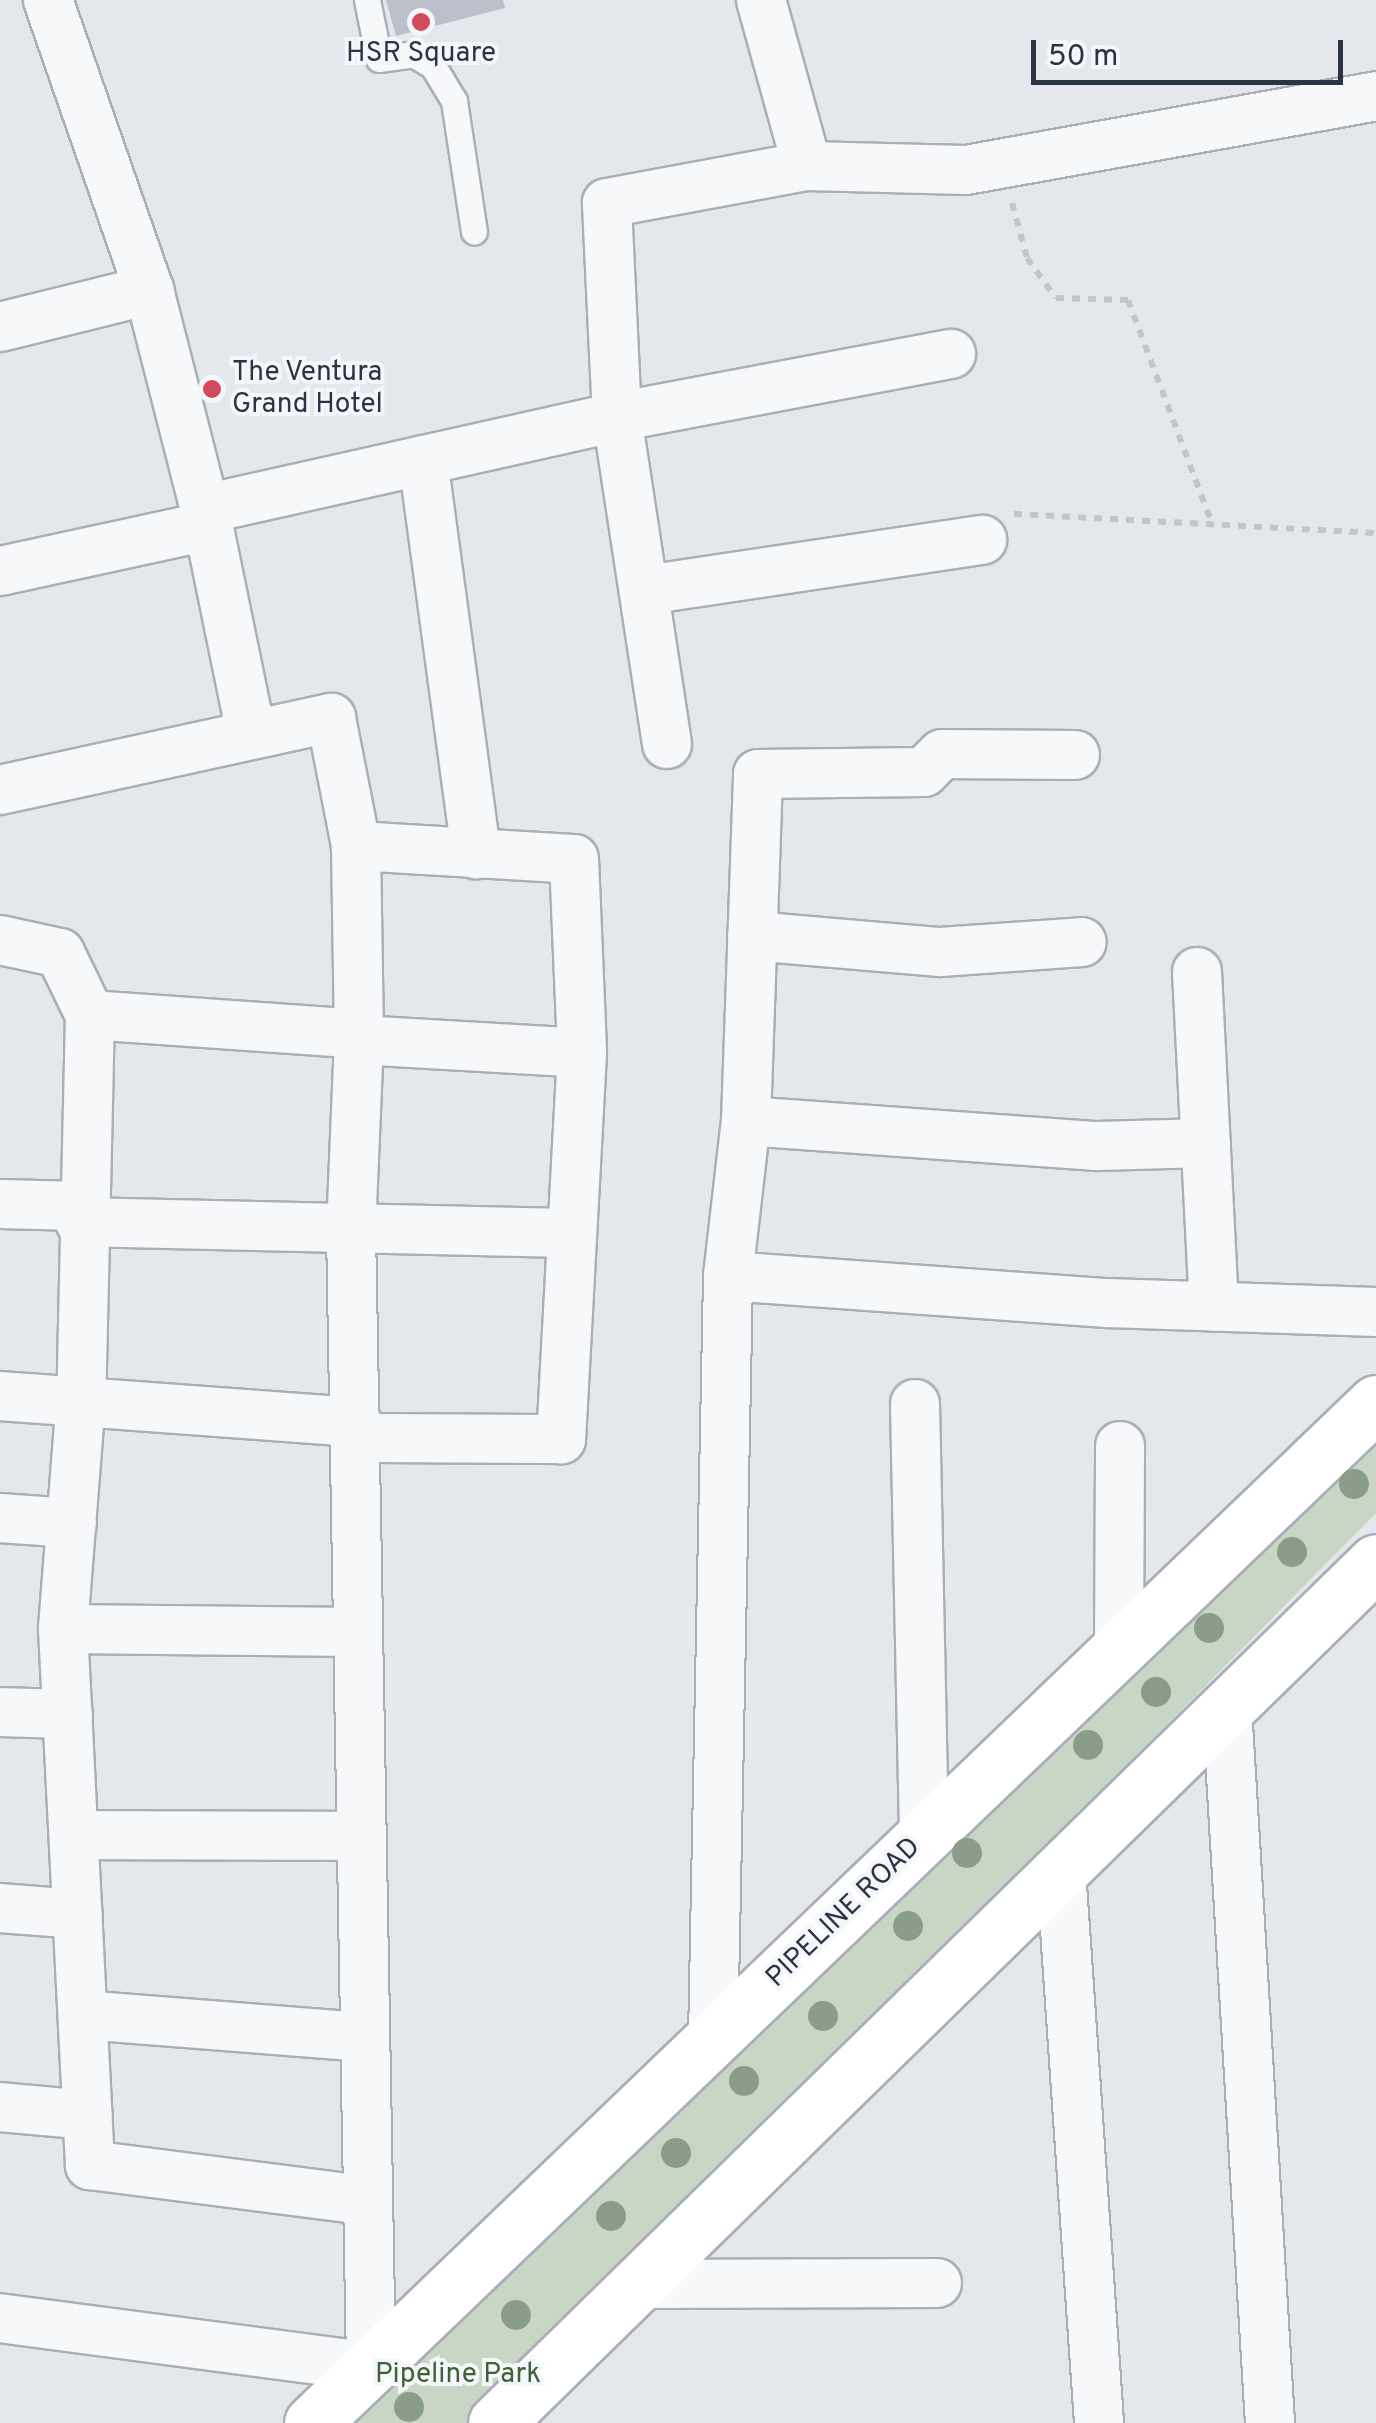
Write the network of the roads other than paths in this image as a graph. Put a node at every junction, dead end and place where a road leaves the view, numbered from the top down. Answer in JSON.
{"nodes":[{"id":1,"x":48,"y":0,"type":"edge"},
{"id":2,"x":367,"y":0,"type":"edge"},
{"id":3,"x":761,"y":0,"type":"edge"},
{"id":4,"x":1376,"y":96,"type":"edge"},
{"id":5,"x":807,"y":166,"type":"junction"},
{"id":6,"x":474,"y":231,"type":"dead end"},
{"id":7,"x":149,"y":290,"type":"junction"},
{"id":8,"x":0,"y":326,"type":"edge"},
{"id":9,"x":952,"y":354,"type":"dead end"},
{"id":10,"x":617,"y":416,"type":"junction"},
{"id":11,"x":423,"y":460,"type":"junction"},
{"id":12,"x":207,"y":517,"type":"junction"},
{"id":13,"x":982,"y":540,"type":"road end"},
{"id":14,"x":0,"y":571,"type":"edge"},
{"id":15,"x":646,"y":590,"type":"junction"},
{"id":16,"x":251,"y":734,"type":"junction"},
{"id":17,"x":668,"y":744,"type":"dead end"},
{"id":18,"x":1076,"y":756,"type":"dead end"},
{"id":19,"x":0,"y":790,"type":"edge"},
{"id":20,"x":356,"y":846,"type":"junction"},
{"id":21,"x":476,"y":854,"type":"junction"},
{"id":22,"x":752,"y":936,"type":"junction"},
{"id":23,"x":0,"y":940,"type":"edge"},
{"id":24,"x":1082,"y":942,"type":"dead end"},
{"id":25,"x":1197,"y":972,"type":"dead end"},
{"id":26,"x":90,"y":1015,"type":"junction"},
{"id":27,"x":359,"y":1037,"type":"junction"},
{"id":28,"x":582,"y":1054,"type":"junction"},
{"id":29,"x":746,"y":1122,"type":"junction"},
{"id":30,"x":1206,"y":1143,"type":"junction"},
{"id":31,"x":0,"y":1204,"type":"edge"},
{"id":32,"x":81,"y":1214,"type":"junction"},
{"id":33,"x":351,"y":1228,"type":"junction"},
{"id":34,"x":570,"y":1233,"type":"junction"},
{"id":35,"x":728,"y":1276,"type":"junction"},
{"id":36,"x":1214,"y":1307,"type":"junction"},
{"id":37,"x":1376,"y":1312,"type":"edge"},
{"id":38,"x":0,"y":1396,"type":"edge"},
{"id":39,"x":81,"y":1399,"type":"junction"},
{"id":40,"x":1376,"y":1403,"type":"edge"},
{"id":41,"x":915,"y":1404,"type":"dead end"},
{"id":42,"x":1376,"y":1428,"type":"edge"},
{"id":43,"x":357,"y":1430,"type":"junction"},
{"id":44,"x":1120,"y":1446,"type":"dead end"},
{"id":45,"x":0,"y":1518,"type":"edge"},
{"id":46,"x":72,"y":1522,"type":"junction"},
{"id":47,"x":1376,"y":1546,"type":"edge"},
{"id":48,"x":1376,"y":1562,"type":"edge"},
{"id":49,"x":64,"y":1629,"type":"junction"},
{"id":50,"x":357,"y":1632,"type":"junction"},
{"id":51,"x":1120,"y":1648,"type":"junction"},
{"id":52,"x":1227,"y":1708,"type":"junction"},
{"id":53,"x":0,"y":1712,"type":"edge"},
{"id":54,"x":68,"y":1714,"type":"junction"},
{"id":55,"x":74,"y":1835,"type":"junction"},
{"id":56,"x":360,"y":1836,"type":"junction"},
{"id":57,"x":924,"y":1837,"type":"junction"},
{"id":58,"x":1060,"y":1871,"type":"junction"},
{"id":59,"x":0,"y":1908,"type":"edge"},
{"id":60,"x":78,"y":1914,"type":"junction"},
{"id":61,"x":83,"y":2016,"type":"junction"},
{"id":62,"x":363,"y":2036,"type":"junction"},
{"id":63,"x":712,"y":2039,"type":"junction"},
{"id":64,"x":0,"y":2107,"type":"edge"},
{"id":65,"x":88,"y":2115,"type":"junction"},
{"id":66,"x":365,"y":2200,"type":"junction"},
{"id":67,"x":937,"y":2283,"type":"dead end"},
{"id":68,"x":638,"y":2284,"type":"junction"},
{"id":69,"x":0,"y":2318,"type":"edge"},
{"id":70,"x":371,"y":2366,"type":"junction"},
{"id":71,"x":312,"y":2423,"type":"edge"},
{"id":72,"x":347,"y":2423,"type":"edge"},
{"id":73,"x":470,"y":2423,"type":"edge"},
{"id":74,"x":496,"y":2423,"type":"edge"},
{"id":75,"x":1099,"y":2423,"type":"edge"},
{"id":76,"x":1270,"y":2423,"type":"edge"}],
"edges":[{"from":1,"to":7,"type":"street"},
{"from":2,"to":6,"type":"lane"},
{"from":3,"to":5,"type":"street"},
{"from":4,"to":5,"type":"street"},
{"from":5,"to":10,"type":"street"},
{"from":7,"to":8,"type":"street"},
{"from":7,"to":12,"type":"street"},
{"from":9,"to":10,"type":"street"},
{"from":10,"to":11,"type":"street"},
{"from":10,"to":15,"type":"street"},
{"from":11,"to":12,"type":"street"},
{"from":11,"to":21,"type":"street"},
{"from":12,"to":14,"type":"street"},
{"from":12,"to":16,"type":"street"},
{"from":13,"to":15,"type":"street"},
{"from":15,"to":17,"type":"street"},
{"from":16,"to":19,"type":"street"},
{"from":16,"to":20,"type":"street"},
{"from":18,"to":22,"type":"street"},
{"from":20,"to":21,"type":"street"},
{"from":20,"to":27,"type":"street"},
{"from":21,"to":28,"type":"street"},
{"from":22,"to":24,"type":"street"},
{"from":22,"to":29,"type":"street"},
{"from":23,"to":26,"type":"street"},
{"from":25,"to":30,"type":"street"},
{"from":26,"to":27,"type":"street"},
{"from":26,"to":32,"type":"street"},
{"from":27,"to":28,"type":"street"},
{"from":27,"to":33,"type":"street"},
{"from":28,"to":34,"type":"street"},
{"from":29,"to":30,"type":"street"},
{"from":29,"to":35,"type":"street"},
{"from":30,"to":36,"type":"street"},
{"from":31,"to":32,"type":"street"},
{"from":32,"to":33,"type":"street"},
{"from":32,"to":39,"type":"street"},
{"from":33,"to":34,"type":"street"},
{"from":33,"to":43,"type":"street"},
{"from":34,"to":43,"type":"street"},
{"from":35,"to":36,"type":"street"},
{"from":35,"to":63,"type":"street"},
{"from":36,"to":37,"type":"street"},
{"from":38,"to":39,"type":"street"},
{"from":39,"to":43,"type":"street"},
{"from":39,"to":46,"type":"street"},
{"from":40,"to":51,"type":"main road","name":"PIPELINE ROAD"},
{"from":41,"to":57,"type":"street"},
{"from":42,"to":72,"type":"street"},
{"from":43,"to":50,"type":"street"},
{"from":44,"to":51,"type":"street"},
{"from":45,"to":46,"type":"street"},
{"from":46,"to":49,"type":"street"},
{"from":47,"to":73,"type":"street"},
{"from":48,"to":52,"type":"main road"},
{"from":49,"to":50,"type":"street"},
{"from":49,"to":54,"type":"street"},
{"from":50,"to":56,"type":"street"},
{"from":51,"to":57,"type":"main road","name":"PIPELINE ROAD"},
{"from":52,"to":58,"type":"main road"},
{"from":52,"to":76,"type":"street"},
{"from":53,"to":54,"type":"street"},
{"from":54,"to":55,"type":"street"},
{"from":55,"to":56,"type":"street"},
{"from":55,"to":60,"type":"street"},
{"from":56,"to":62,"type":"street"},
{"from":57,"to":63,"type":"main road","name":"PIPELINE ROAD"},
{"from":58,"to":68,"type":"main road"},
{"from":58,"to":75,"type":"street"},
{"from":59,"to":60,"type":"street"},
{"from":60,"to":61,"type":"street"},
{"from":61,"to":62,"type":"street"},
{"from":61,"to":65,"type":"street"},
{"from":62,"to":66,"type":"street"},
{"from":63,"to":70,"type":"main road","name":"PIPELINE ROAD"},
{"from":64,"to":65,"type":"street"},
{"from":65,"to":66,"type":"street"},
{"from":66,"to":70,"type":"street"},
{"from":67,"to":68,"type":"street"},
{"from":68,"to":74,"type":"main road"},
{"from":69,"to":70,"type":"street"},
{"from":70,"to":71,"type":"main road","name":"PIPELINE ROAD"}]}
